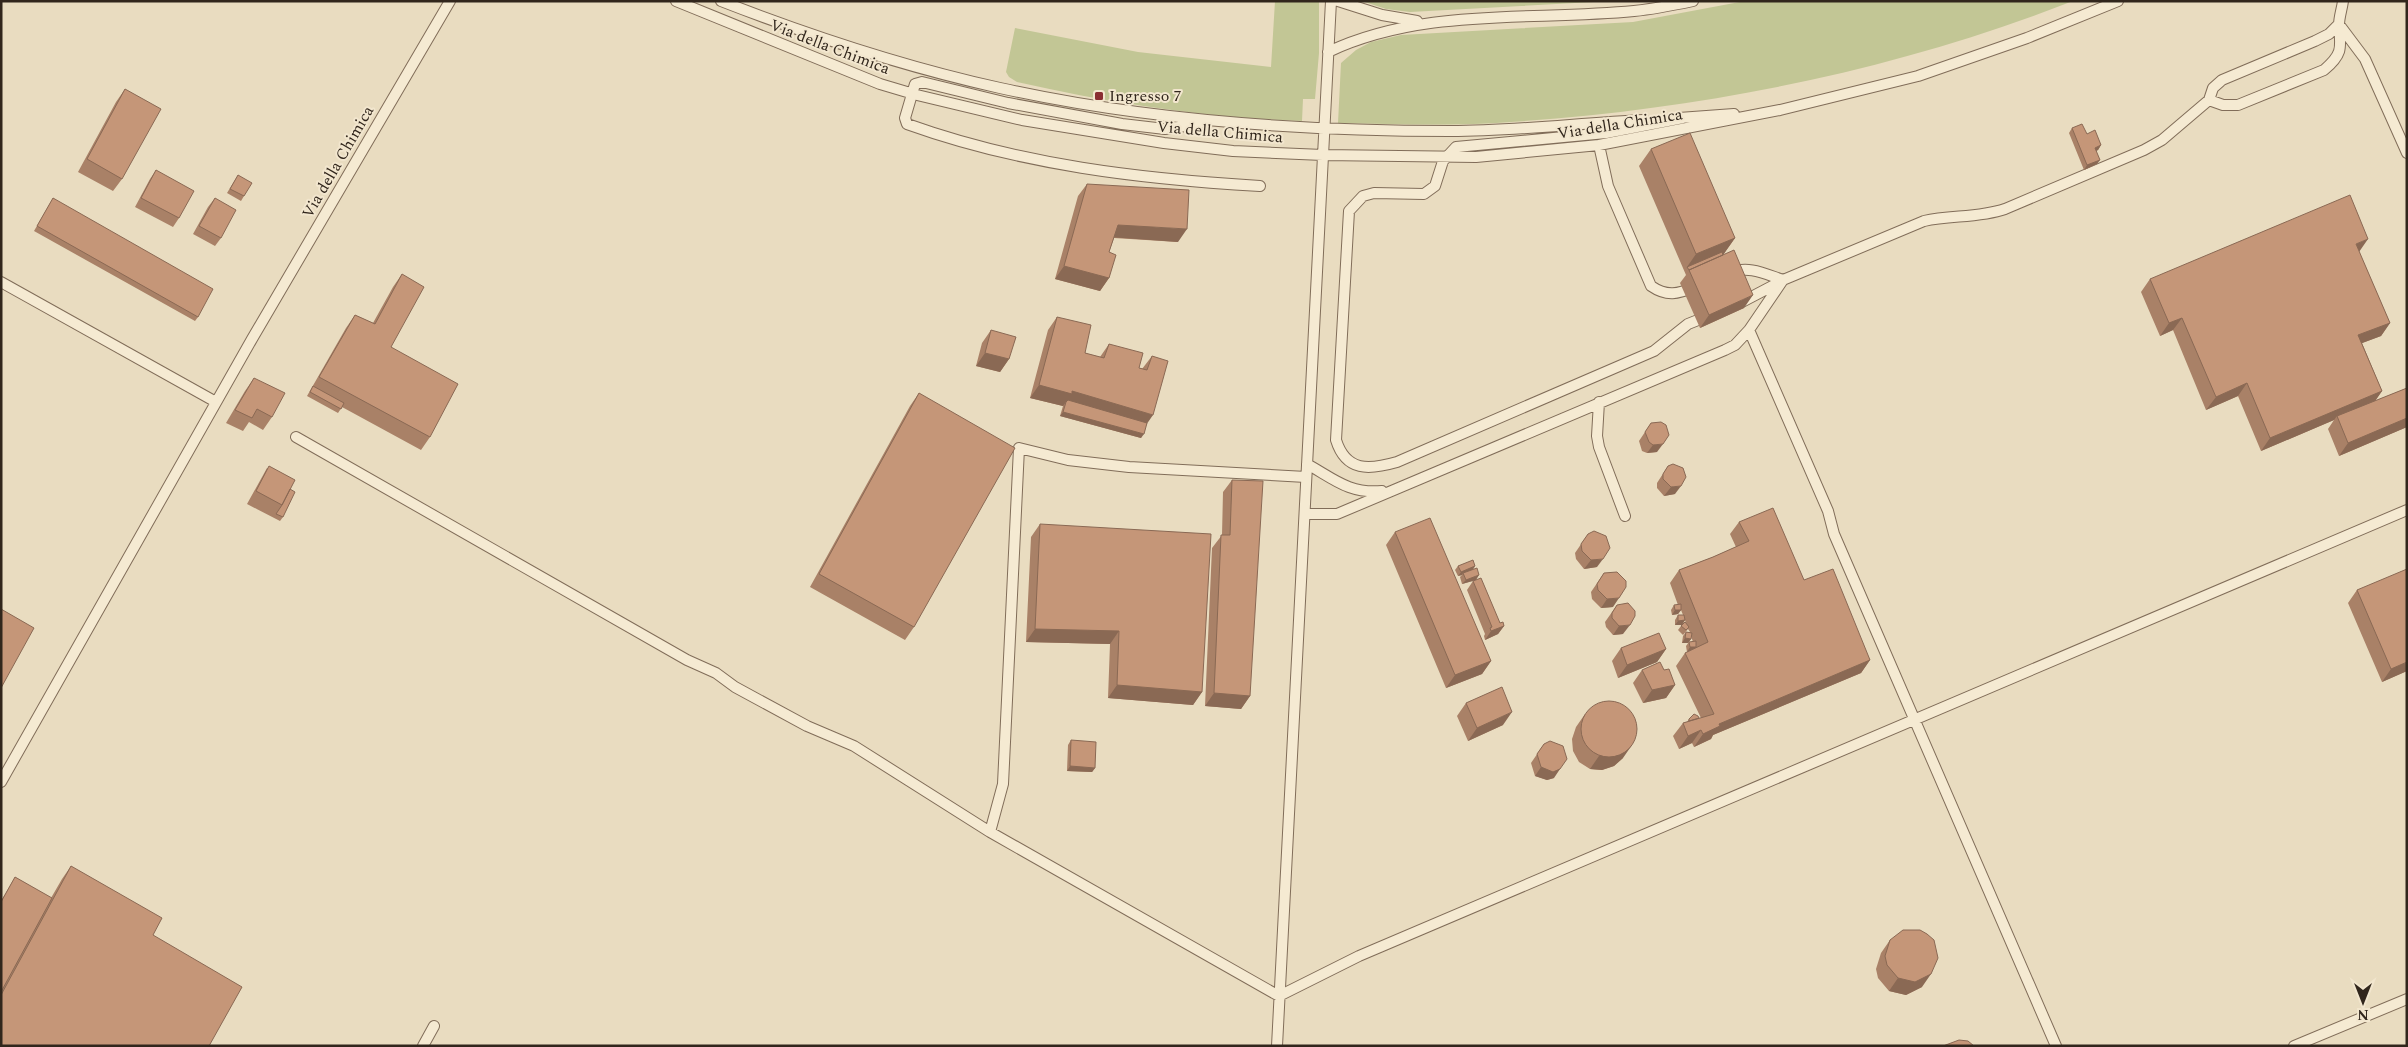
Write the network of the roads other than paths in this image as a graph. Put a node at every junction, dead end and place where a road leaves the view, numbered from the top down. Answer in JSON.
{"nodes":[{"id":1,"x":450,"y":1,"type":"edge"},
{"id":2,"x":676,"y":1,"type":"edge"},
{"id":3,"x":721,"y":1,"type":"edge"},
{"id":4,"x":1331,"y":1,"type":"edge"},
{"id":5,"x":1338,"y":1,"type":"edge"},
{"id":6,"x":1693,"y":1,"type":"edge"},
{"id":7,"x":2118,"y":1,"type":"edge"},
{"id":8,"x":2343,"y":1,"type":"edge"},
{"id":9,"x":1425,"y":22,"type":"junction"},
{"id":10,"x":2339,"y":24,"type":"junction"},
{"id":11,"x":1328,"y":52,"type":"junction"},
{"id":12,"x":912,"y":94,"type":"junction"},
{"id":13,"x":2209,"y":100,"type":"junction"},
{"id":14,"x":1780,"y":110,"type":"junction"},
{"id":15,"x":1683,"y":118,"type":"junction"},
{"id":16,"x":1215,"y":122,"type":"junction"},
{"id":17,"x":1324,"y":128,"type":"junction"},
{"id":18,"x":1599,"y":146,"type":"junction"},
{"id":19,"x":2407,"y":153,"type":"edge"},
{"id":20,"x":1323,"y":155,"type":"junction"},
{"id":21,"x":1447,"y":156,"type":"junction"},
{"id":22,"x":1260,"y":186,"type":"dead end"},
{"id":23,"x":1720,"y":277,"type":"edge"},
{"id":24,"x":1783,"y":280,"type":"junction"},
{"id":25,"x":1,"y":282,"type":"edge"},
{"id":26,"x":1703,"y":284,"type":"edge"},
{"id":27,"x":1732,"y":306,"type":"edge"},
{"id":28,"x":1714,"y":314,"type":"edge"},
{"id":29,"x":1749,"y":330,"type":"junction"},
{"id":30,"x":216,"y":402,"type":"junction"},
{"id":31,"x":1599,"y":402,"type":"junction"},
{"id":32,"x":296,"y":437,"type":"dead end"},
{"id":33,"x":1307,"y":464,"type":"junction"},
{"id":34,"x":1306,"y":478,"type":"junction"},
{"id":35,"x":1393,"y":490,"type":"junction"},
{"id":36,"x":2407,"y":510,"type":"edge"},
{"id":37,"x":1305,"y":514,"type":"junction"},
{"id":38,"x":1625,"y":516,"type":"dead end"},
{"id":39,"x":1913,"y":718,"type":"junction"},
{"id":40,"x":1,"y":782,"type":"edge"},
{"id":41,"x":990,"y":832,"type":"junction"},
{"id":42,"x":1279,"y":996,"type":"junction"},
{"id":43,"x":2407,"y":999,"type":"edge"},
{"id":44,"x":434,"y":1026,"type":"dead end"},
{"id":45,"x":423,"y":1046,"type":"edge"},
{"id":46,"x":1277,"y":1046,"type":"edge"},
{"id":47,"x":2056,"y":1046,"type":"edge"},
{"id":48,"x":2294,"y":1046,"type":"edge"}],
"edges":[{"from":1,"to":30,"type":"lane","name":"Via della Chimica"},
{"from":2,"to":12,"type":"lane","name":"Via della Chimica"},
{"from":3,"to":16,"type":"lane","name":"Via della Chimica"},
{"from":4,"to":11,"type":"lane"},
{"from":5,"to":9,"type":"lane"},
{"from":6,"to":9,"type":"lane"},
{"from":7,"to":14,"type":"lane","name":"Via della Chimica"},
{"from":8,"to":10,"type":"lane"},
{"from":9,"to":11,"type":"lane"},
{"from":10,"to":13,"type":"lane"},
{"from":10,"to":13,"type":"lane"},
{"from":10,"to":19,"type":"lane"},
{"from":11,"to":17,"type":"lane"},
{"from":12,"to":16,"type":"lane"},
{"from":12,"to":20,"type":"lane","name":"Via della Chimica"},
{"from":12,"to":22,"type":"lane"},
{"from":13,"to":24,"type":"lane"},
{"from":14,"to":15,"type":"lane","name":"Via della Chimica"},
{"from":14,"to":18,"type":"lane","name":"Via della Chimica"},
{"from":15,"to":17,"type":"lane","name":"Via della Chimica"},
{"from":15,"to":21,"type":"lane"},
{"from":16,"to":17,"type":"lane","name":"Via della Chimica"},
{"from":17,"to":20,"type":"lane"},
{"from":18,"to":21,"type":"lane","name":"Via della Chimica"},
{"from":18,"to":26,"type":"lane"},
{"from":20,"to":21,"type":"lane","name":"Via della Chimica"},
{"from":20,"to":33,"type":"lane"},
{"from":21,"to":28,"type":"lane"},
{"from":23,"to":24,"type":"lane"},
{"from":24,"to":27,"type":"lane"},
{"from":24,"to":29,"type":"lane"},
{"from":25,"to":30,"type":"lane"},
{"from":29,"to":31,"type":"lane"},
{"from":29,"to":39,"type":"lane"},
{"from":30,"to":40,"type":"lane","name":"Via della Chimica"},
{"from":31,"to":35,"type":"lane"},
{"from":31,"to":38,"type":"lane"},
{"from":32,"to":41,"type":"lane"},
{"from":33,"to":34,"type":"lane"},
{"from":33,"to":35,"type":"lane"},
{"from":34,"to":37,"type":"lane"},
{"from":34,"to":41,"type":"lane"},
{"from":35,"to":37,"type":"lane"},
{"from":36,"to":39,"type":"lane"},
{"from":37,"to":42,"type":"lane"},
{"from":39,"to":42,"type":"lane"},
{"from":39,"to":47,"type":"lane"},
{"from":41,"to":42,"type":"lane"},
{"from":42,"to":46,"type":"lane"},
{"from":43,"to":48,"type":"lane"},
{"from":44,"to":45,"type":"lane"}]}
